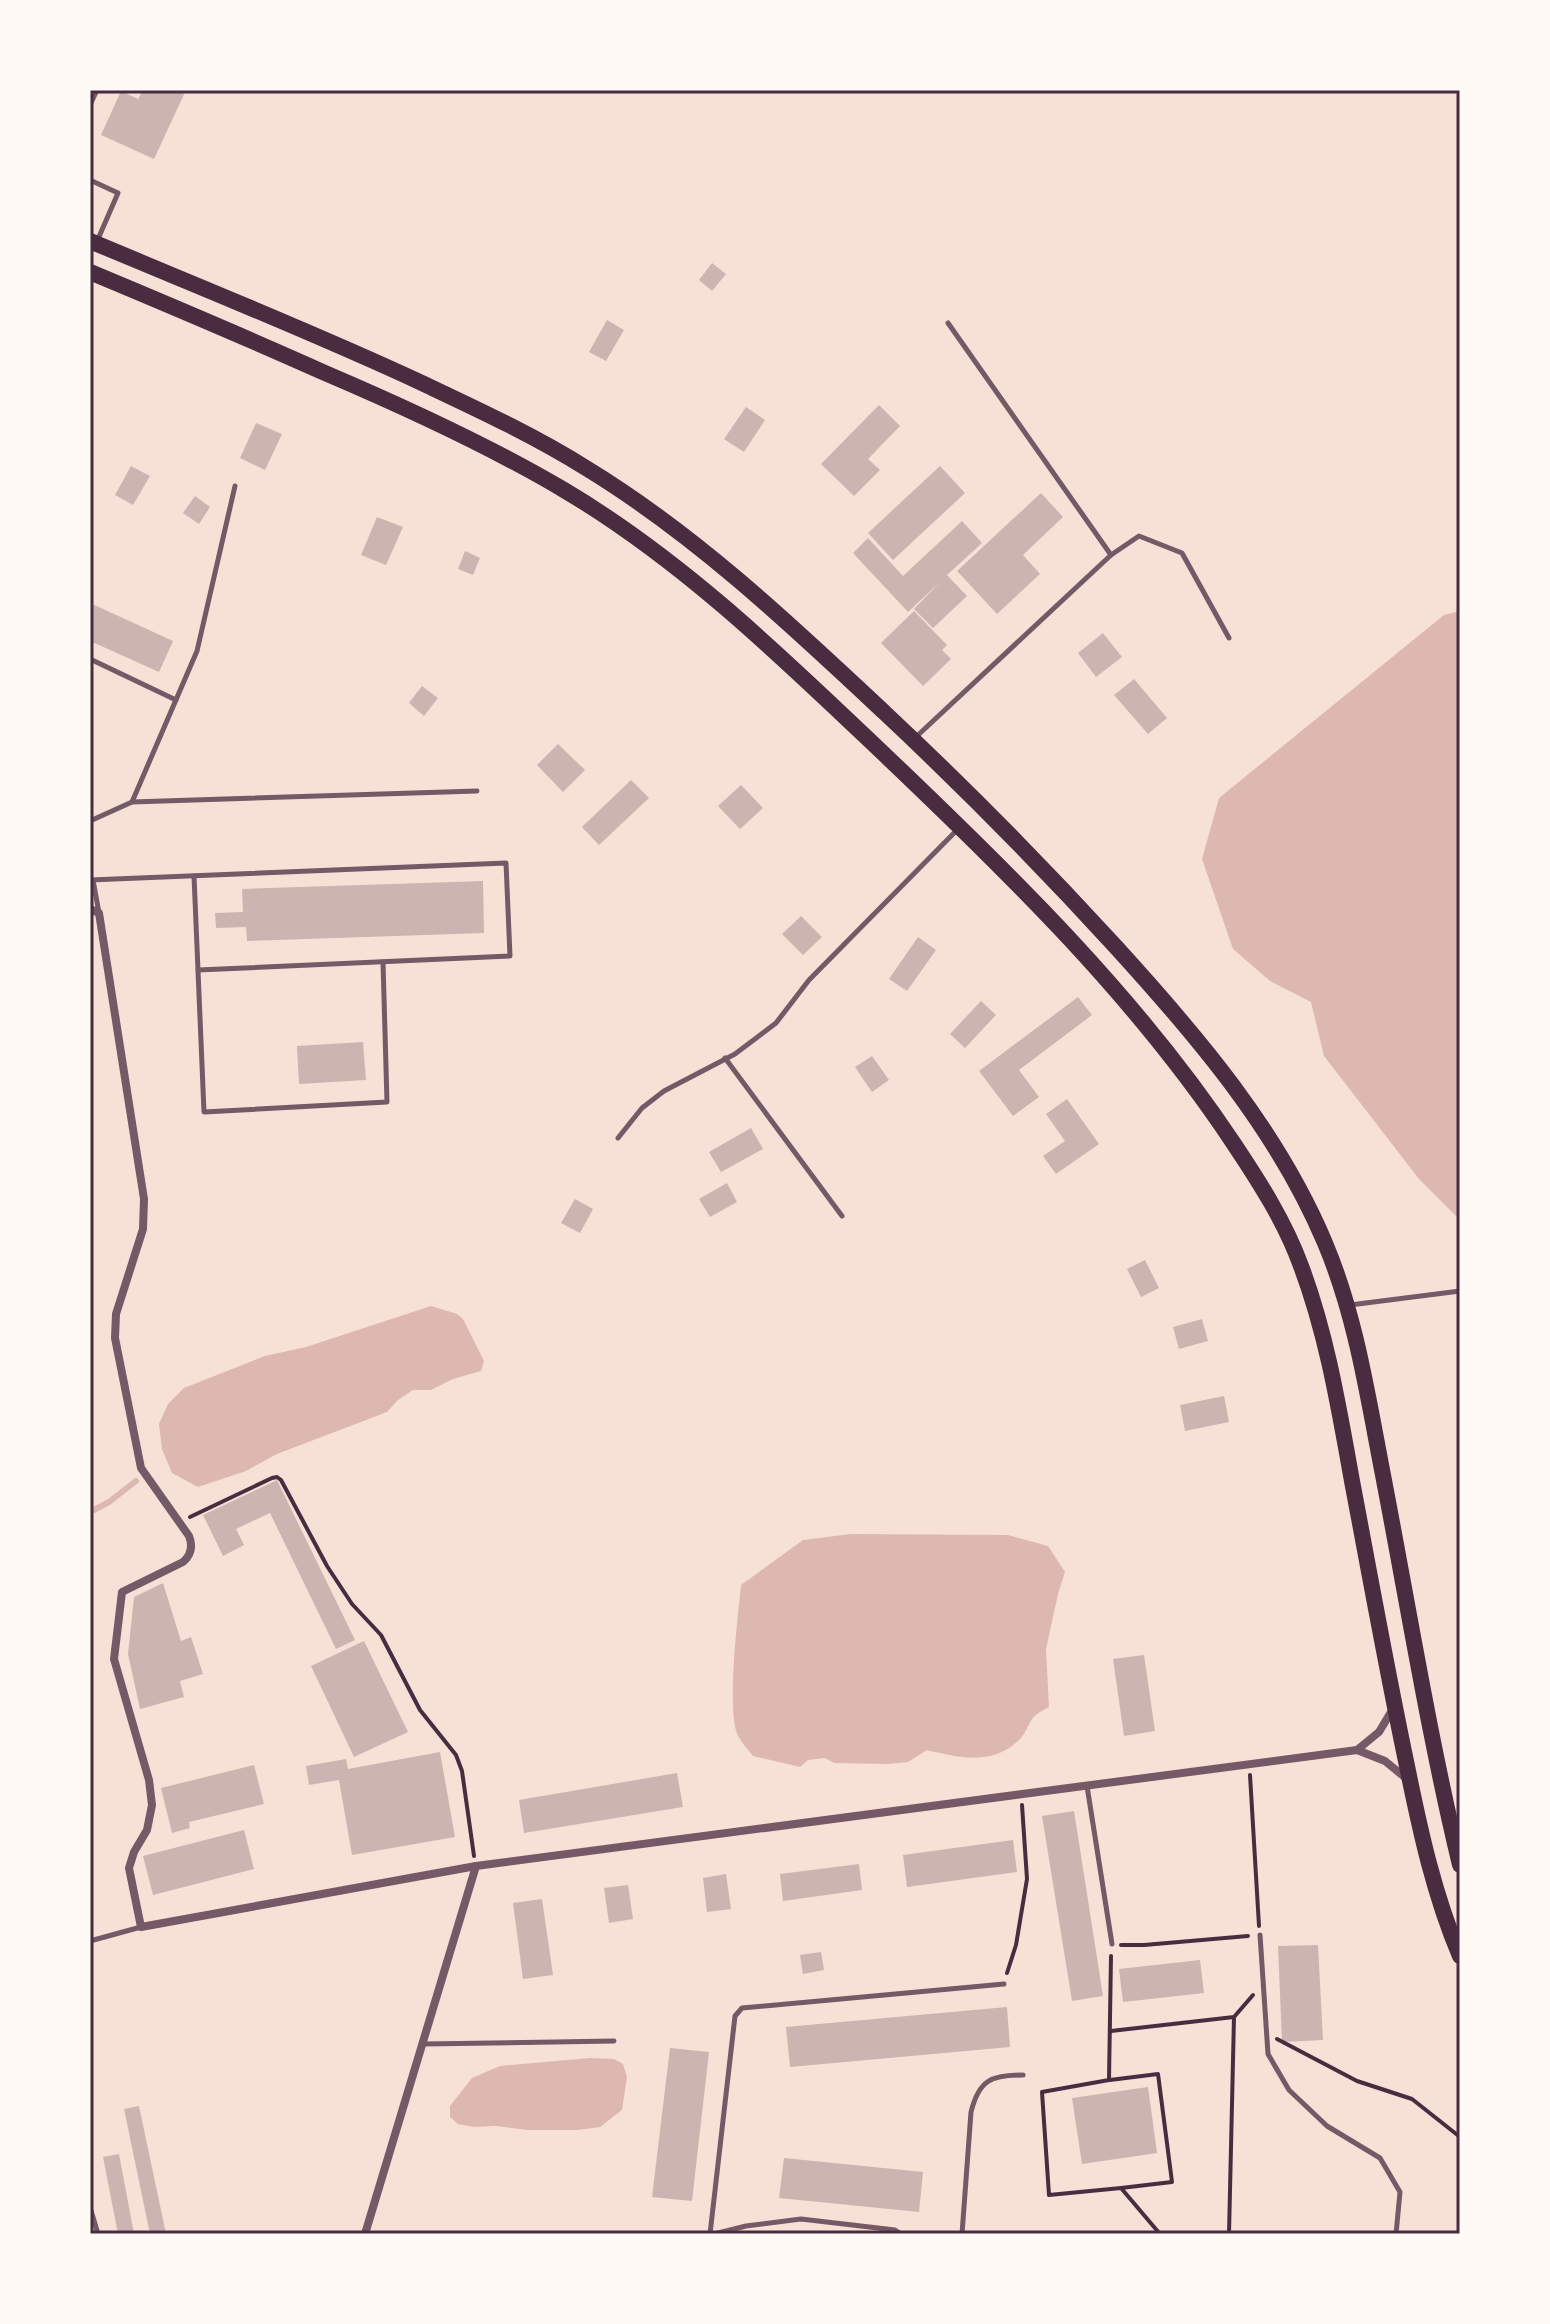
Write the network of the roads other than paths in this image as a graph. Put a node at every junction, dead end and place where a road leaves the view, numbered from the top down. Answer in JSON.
{"nodes":[{"id":1,"x":97,"y":90,"type":"edge"},
{"id":2,"x":90,"y":105,"type":"edge"},
{"id":3,"x":90,"y":180,"type":"edge"},
{"id":4,"x":93,"y":242,"type":"edge"},
{"id":5,"x":90,"y":272,"type":"edge"},
{"id":6,"x":948,"y":323,"type":"dead end"},
{"id":7,"x":235,"y":486,"type":"dead end"},
{"id":8,"x":1111,"y":555,"type":"junction"},
{"id":9,"x":1229,"y":638,"type":"dead end"},
{"id":10,"x":90,"y":659,"type":"edge"},
{"id":11,"x":176,"y":700,"type":"junction"},
{"id":12,"x":913,"y":740,"type":"junction"},
{"id":13,"x":477,"y":791,"type":"dead end"},
{"id":14,"x":132,"y":802,"type":"junction"},
{"id":15,"x":90,"y":821,"type":"edge"},
{"id":16,"x":960,"y":827,"type":"junction"},
{"id":17,"x":194,"y":876,"type":"junction"},
{"id":18,"x":92,"y":880,"type":"edge"},
{"id":19,"x":94,"y":911,"type":"edge"},
{"id":20,"x":383,"y":962,"type":"junction"},
{"id":21,"x":198,"y":970,"type":"junction"},
{"id":22,"x":725,"y":1058,"type":"junction"},
{"id":23,"x":618,"y":1138,"type":"dead end"},
{"id":24,"x":842,"y":1216,"type":"dead end"},
{"id":25,"x":1460,"y":1291,"type":"edge"},
{"id":26,"x":1346,"y":1306,"type":"junction"},
{"id":27,"x":1395,"y":1706,"type":"junction"},
{"id":28,"x":1357,"y":1750,"type":"junction"},
{"id":29,"x":1411,"y":1782,"type":"junction"},
{"id":30,"x":1087,"y":1786,"type":"junction"},
{"id":31,"x":1460,"y":1865,"type":"edge"},
{"id":32,"x":476,"y":1866,"type":"junction"},
{"id":33,"x":141,"y":1927,"type":"junction"},
{"id":34,"x":1260,"y":1935,"type":"road end"},
{"id":35,"x":90,"y":1941,"type":"edge"},
{"id":36,"x":1112,"y":1944,"type":"road end"},
{"id":37,"x":1460,"y":1956,"type":"edge"},
{"id":38,"x":1004,"y":1984,"type":"road end"},
{"id":39,"x":614,"y":2041,"type":"dead end"},
{"id":40,"x":422,"y":2044,"type":"junction"},
{"id":41,"x":1023,"y":2075,"type":"dead end"},
{"id":42,"x":90,"y":2207,"type":"edge"},
{"id":43,"x":98,"y":2234,"type":"edge"},
{"id":44,"x":365,"y":2234,"type":"edge"},
{"id":45,"x":712,"y":2234,"type":"edge"},
{"id":46,"x":901,"y":2234,"type":"edge"},
{"id":47,"x":962,"y":2234,"type":"edge"},
{"id":48,"x":1396,"y":2234,"type":"edge"}],
"edges":[{"from":1,"to":2,"type":"lane"},
{"from":3,"to":4,"type":"lane"},
{"from":4,"to":12,"type":"highway"},
{"from":5,"to":16,"type":"highway"},
{"from":6,"to":8,"type":"lane"},
{"from":7,"to":11,"type":"lane"},
{"from":8,"to":9,"type":"lane"},
{"from":8,"to":12,"type":"lane"},
{"from":10,"to":11,"type":"lane"},
{"from":11,"to":14,"type":"lane"},
{"from":12,"to":26,"type":"highway"},
{"from":13,"to":14,"type":"lane"},
{"from":14,"to":15,"type":"lane"},
{"from":16,"to":22,"type":"lane"},
{"from":16,"to":27,"type":"highway"},
{"from":17,"to":18,"type":"lane"},
{"from":17,"to":20,"type":"lane"},
{"from":17,"to":21,"type":"lane"},
{"from":18,"to":19,"type":"lane"},
{"from":19,"to":33,"type":"street"},
{"from":20,"to":21,"type":"lane"},
{"from":20,"to":21,"type":"lane"},
{"from":22,"to":23,"type":"lane"},
{"from":22,"to":24,"type":"lane"},
{"from":25,"to":26,"type":"lane"},
{"from":26,"to":31,"type":"highway"},
{"from":27,"to":28,"type":"street"},
{"from":27,"to":29,"type":"highway"},
{"from":28,"to":29,"type":"street"},
{"from":28,"to":30,"type":"street"},
{"from":29,"to":37,"type":"highway"},
{"from":30,"to":32,"type":"street"},
{"from":30,"to":36,"type":"lane"},
{"from":32,"to":33,"type":"street"},
{"from":32,"to":40,"type":"street"},
{"from":33,"to":35,"type":"lane"},
{"from":34,"to":48,"type":"lane"},
{"from":38,"to":45,"type":"lane"},
{"from":39,"to":40,"type":"lane"},
{"from":40,"to":44,"type":"street"},
{"from":41,"to":47,"type":"lane"},
{"from":42,"to":43,"type":"lane"},
{"from":45,"to":46,"type":"lane"}]}
